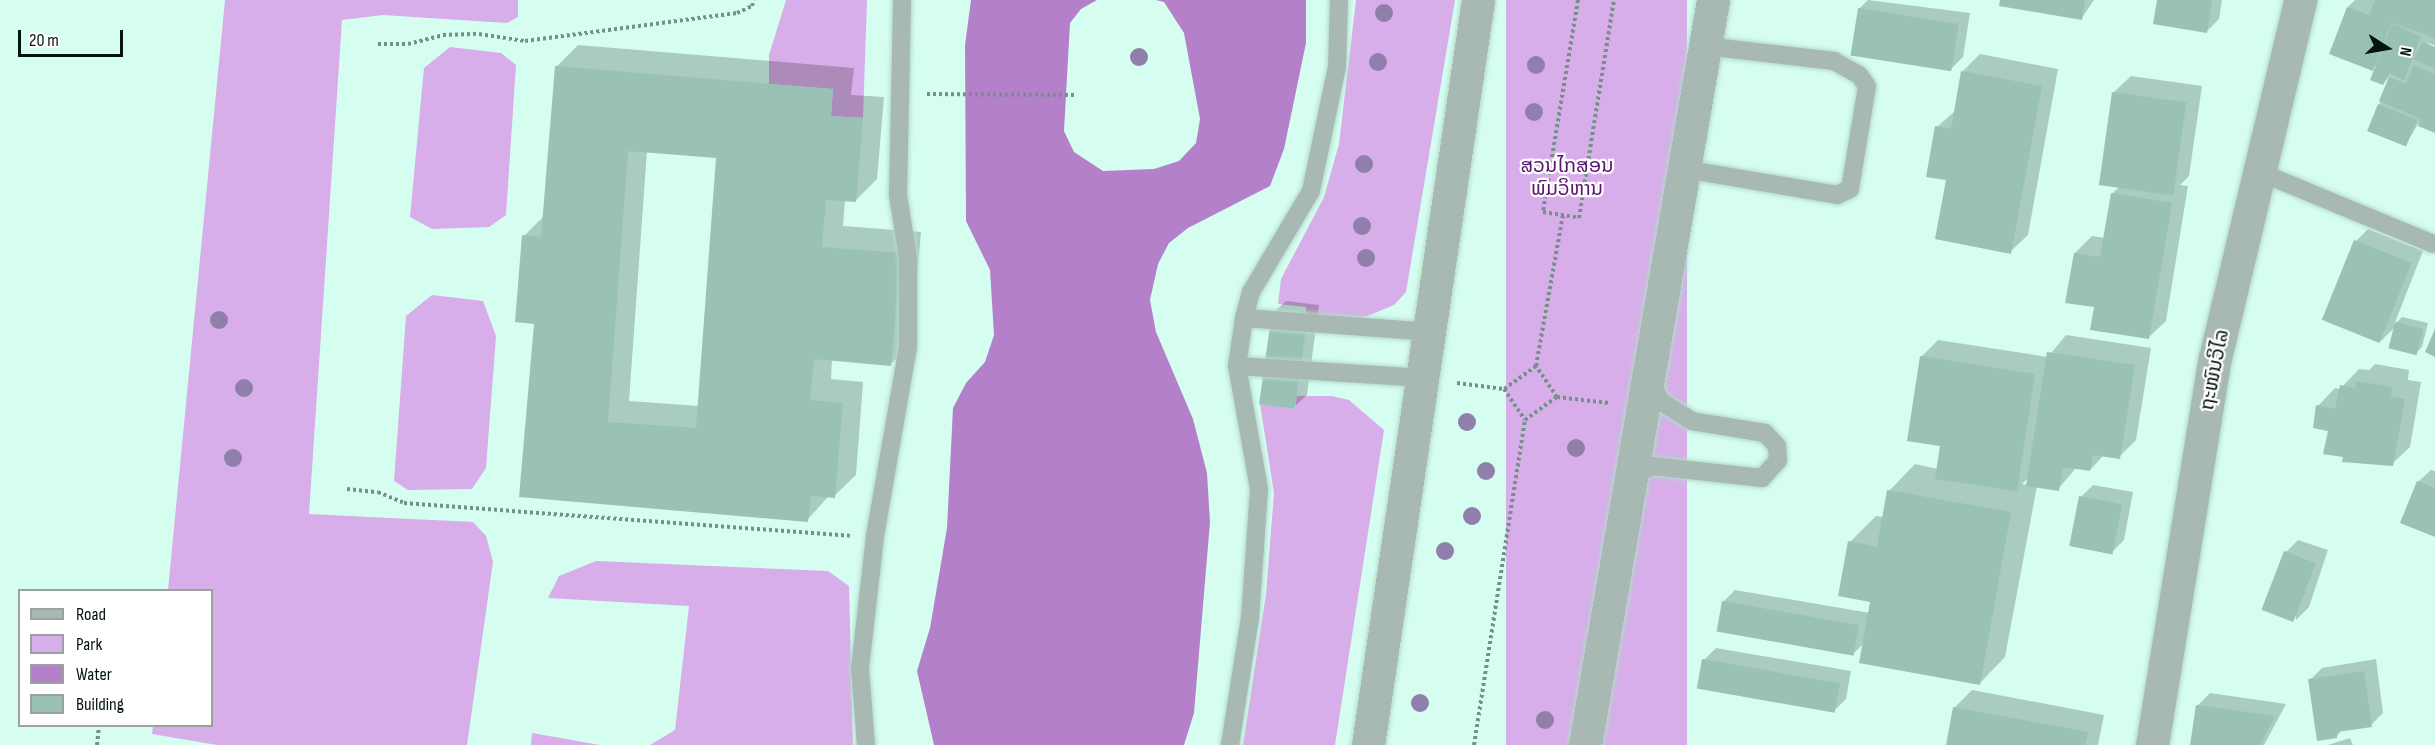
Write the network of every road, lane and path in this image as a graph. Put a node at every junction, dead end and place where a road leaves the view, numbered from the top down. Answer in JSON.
{"nodes":[{"id":1,"x":754,"y":0,"type":"edge"},
{"id":2,"x":902,"y":0,"type":"edge"},
{"id":3,"x":1339,"y":0,"type":"edge"},
{"id":4,"x":1478,"y":0,"type":"edge"},
{"id":5,"x":1578,"y":0,"type":"edge"},
{"id":6,"x":1614,"y":0,"type":"edge"},
{"id":7,"x":1713,"y":0,"type":"edge"},
{"id":8,"x":2300,"y":0,"type":"edge"},
{"id":9,"x":378,"y":44,"type":"dead end"},
{"id":10,"x":1705,"y":46,"type":"junction"},
{"id":11,"x":939,"y":94,"type":"dead end"},
{"id":12,"x":1076,"y":94,"type":"dead end"},
{"id":13,"x":1684,"y":170,"type":"junction"},
{"id":14,"x":2262,"y":173,"type":"junction"},
{"id":15,"x":1563,"y":215,"type":"junction"},
{"id":16,"x":2433,"y":244,"type":"dead end"},
{"id":17,"x":1244,"y":318,"type":"junction"},
{"id":18,"x":1431,"y":332,"type":"junction"},
{"id":19,"x":1237,"y":366,"type":"junction"},
{"id":20,"x":1536,"y":366,"type":"junction"},
{"id":21,"x":1424,"y":378,"type":"junction"},
{"id":22,"x":1504,"y":389,"type":"junction"},
{"id":23,"x":1645,"y":392,"type":"junction"},
{"id":24,"x":1557,"y":397,"type":"junction"},
{"id":25,"x":1525,"y":420,"type":"junction"},
{"id":26,"x":1631,"y":477,"type":"junction"},
{"id":27,"x":347,"y":489,"type":"dead end"},
{"id":28,"x":875,"y":536,"type":"junction"},
{"id":29,"x":99,"y":727,"type":"edge"},
{"id":30,"x":97,"y":745,"type":"edge"},
{"id":31,"x":866,"y":745,"type":"edge"},
{"id":32,"x":1230,"y":745,"type":"edge"},
{"id":33,"x":1368,"y":745,"type":"edge"},
{"id":34,"x":1474,"y":745,"type":"edge"},
{"id":35,"x":1585,"y":745,"type":"edge"},
{"id":36,"x":2152,"y":745,"type":"edge"}],
"edges":[{"from":1,"to":9,"type":"path"},
{"from":2,"to":28,"type":"lane"},
{"from":3,"to":17,"type":"lane"},
{"from":4,"to":18,"type":"street"},
{"from":5,"to":15,"type":"path"},
{"from":6,"to":15,"type":"path"},
{"from":7,"to":10,"type":"street"},
{"from":8,"to":14,"type":"street","name":"ຖະໜົນວິໄລ"},
{"from":10,"to":13,"type":"street"},
{"from":10,"to":13,"type":"lane"},
{"from":11,"to":12,"type":"path"},
{"from":13,"to":23,"type":"street"},
{"from":14,"to":16,"type":"lane"},
{"from":14,"to":36,"type":"street","name":"ຖະໜົນວິໄລ"},
{"from":15,"to":20,"type":"path"},
{"from":17,"to":18,"type":"lane"},
{"from":17,"to":19,"type":"lane"},
{"from":18,"to":21,"type":"street"},
{"from":19,"to":21,"type":"lane"},
{"from":19,"to":32,"type":"lane"},
{"from":20,"to":22,"type":"path"},
{"from":20,"to":24,"type":"path"},
{"from":21,"to":22,"type":"path"},
{"from":21,"to":33,"type":"street"},
{"from":22,"to":25,"type":"path"},
{"from":23,"to":24,"type":"path"},
{"from":23,"to":26,"type":"street"},
{"from":23,"to":26,"type":"lane"},
{"from":24,"to":25,"type":"path"},
{"from":25,"to":34,"type":"path"},
{"from":26,"to":35,"type":"street"},
{"from":27,"to":28,"type":"path"},
{"from":28,"to":31,"type":"lane"},
{"from":29,"to":30,"type":"path"}]}
